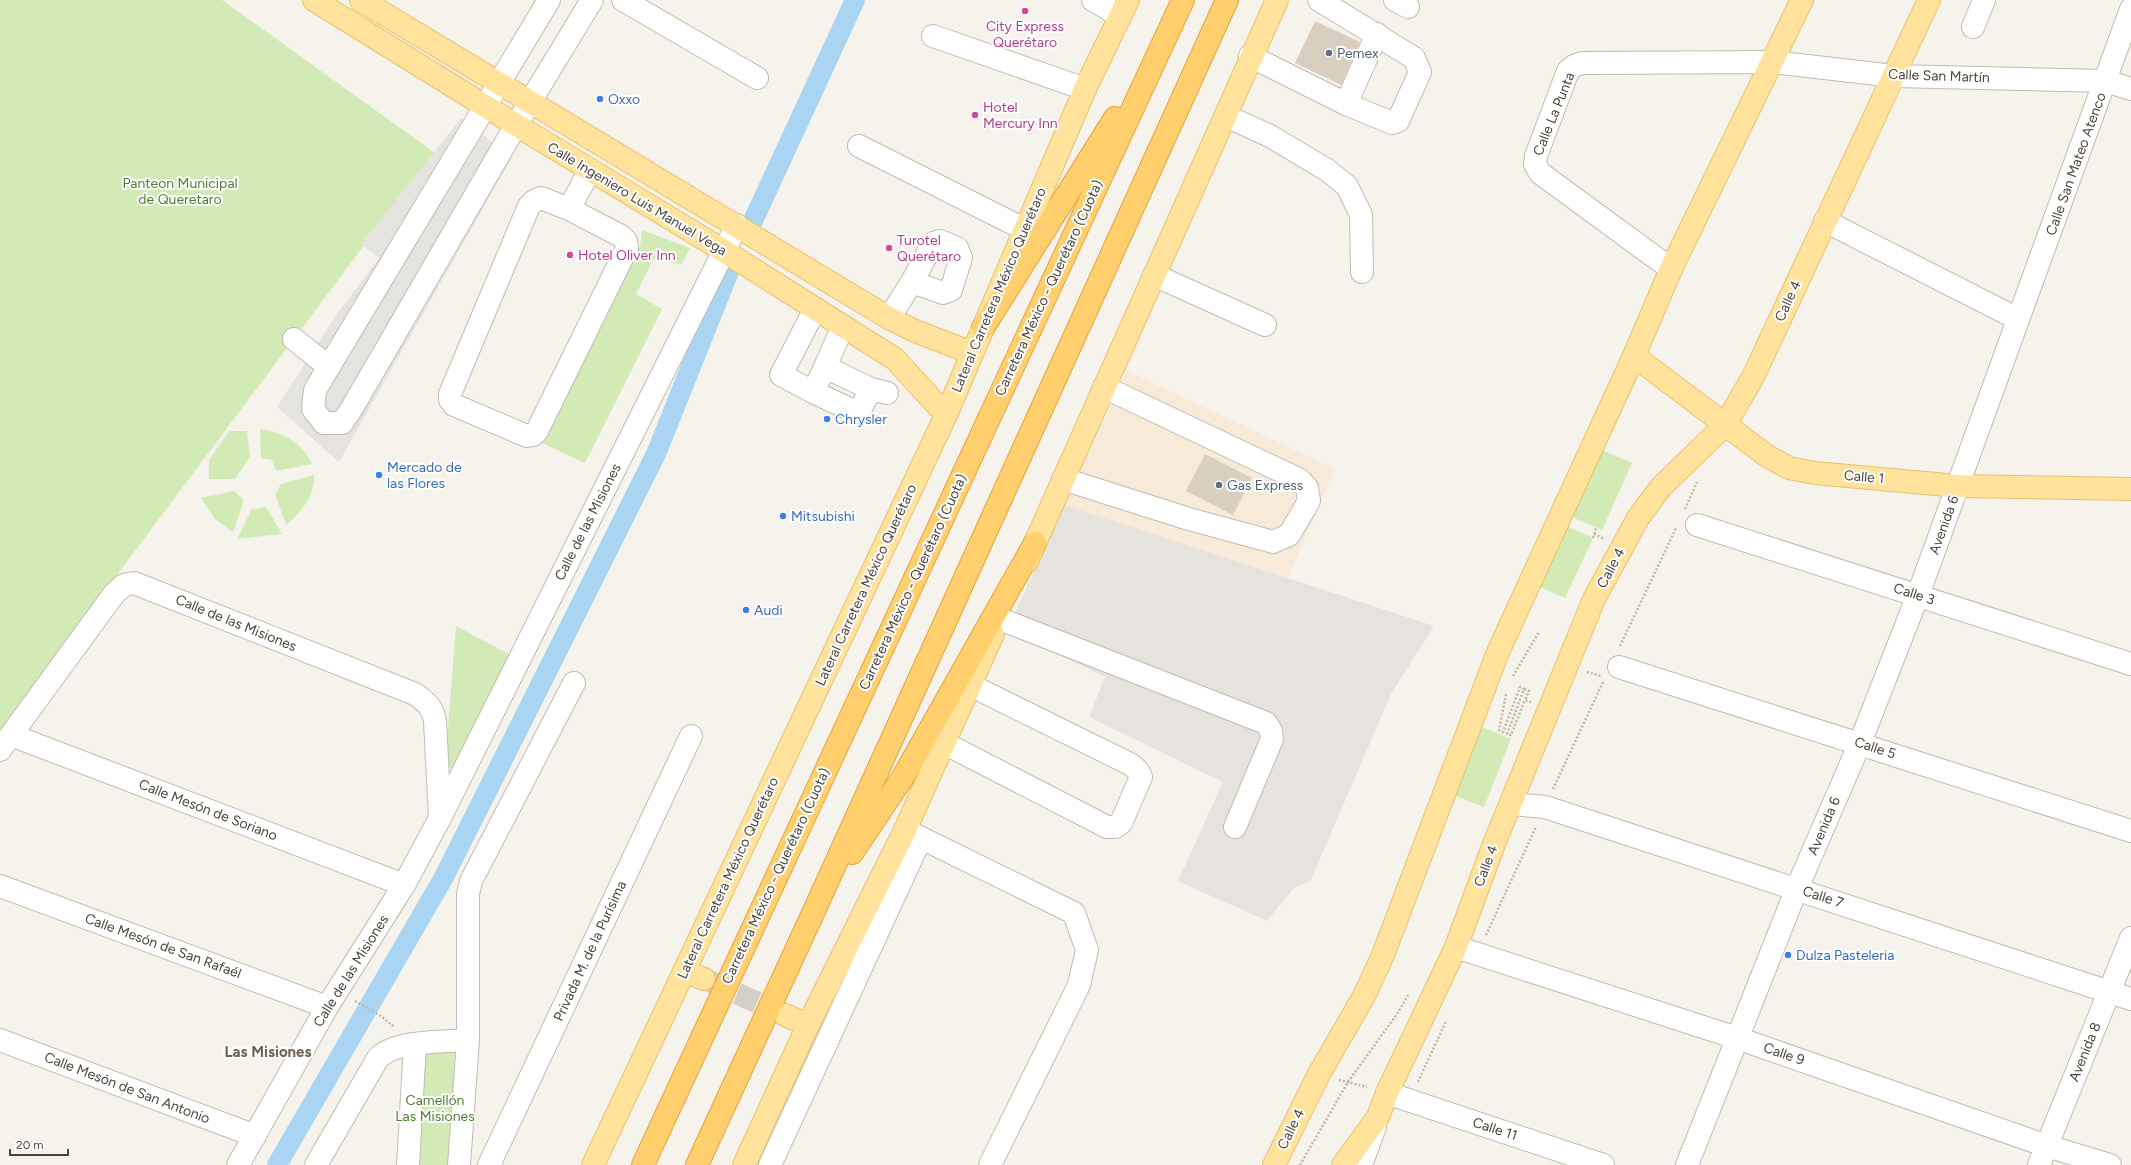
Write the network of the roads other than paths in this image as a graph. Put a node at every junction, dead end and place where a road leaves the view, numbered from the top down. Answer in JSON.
{"nodes":[{"id":1,"x":314,"y":0,"type":"edge"},
{"id":2,"x":361,"y":0,"type":"edge"},
{"id":3,"x":549,"y":0,"type":"edge"},
{"id":4,"x":592,"y":0,"type":"edge"},
{"id":5,"x":623,"y":0,"type":"edge"},
{"id":6,"x":1093,"y":0,"type":"edge"},
{"id":7,"x":1183,"y":0,"type":"edge"},
{"id":8,"x":1226,"y":0,"type":"edge"},
{"id":9,"x":1277,"y":0,"type":"edge"},
{"id":10,"x":1319,"y":0,"type":"edge"},
{"id":11,"x":1802,"y":0,"type":"edge"},
{"id":12,"x":1929,"y":0,"type":"edge"},
{"id":13,"x":1984,"y":0,"type":"edge"},
{"id":14,"x":1124,"y":8,"type":"edge"},
{"id":15,"x":2131,"y":8,"type":"edge"},
{"id":16,"x":1973,"y":27,"type":"dead end"},
{"id":17,"x":1377,"y":34,"type":"junction"},
{"id":18,"x":932,"y":36,"type":"dead end"},
{"id":19,"x":1163,"y":41,"type":"junction"},
{"id":20,"x":1250,"y":56,"type":"junction"},
{"id":21,"x":1772,"y":62,"type":"junction"},
{"id":22,"x":1894,"y":76,"type":"junction"},
{"id":23,"x":757,"y":78,"type":"dead end"},
{"id":24,"x":2106,"y":81,"type":"junction"},
{"id":25,"x":498,"y":84,"type":"junction"},
{"id":26,"x":1085,"y":89,"type":"junction"},
{"id":27,"x":2131,"y":89,"type":"edge"},
{"id":28,"x":529,"y":103,"type":"junction"},
{"id":29,"x":1346,"y":104,"type":"junction"},
{"id":30,"x":485,"y":106,"type":"junction"},
{"id":31,"x":1226,"y":116,"type":"junction"},
{"id":32,"x":516,"y":125,"type":"junction"},
{"id":33,"x":859,"y":146,"type":"dead end"},
{"id":34,"x":590,"y":170,"type":"junction"},
{"id":35,"x":569,"y":209,"type":"junction"},
{"id":36,"x":1825,"y":221,"type":"junction"},
{"id":37,"x":737,"y":225,"type":"junction"},
{"id":38,"x":1026,"y":230,"type":"junction"},
{"id":39,"x":724,"y":251,"type":"junction"},
{"id":40,"x":1671,"y":270,"type":"junction"},
{"id":41,"x":1362,"y":272,"type":"dead end"},
{"id":42,"x":1154,"y":275,"type":"junction"},
{"id":43,"x":912,"y":282,"type":"dead end"},
{"id":44,"x":815,"y":309,"type":"junction"},
{"id":45,"x":889,"y":318,"type":"junction"},
{"id":46,"x":2018,"y":320,"type":"junction"},
{"id":47,"x":1265,"y":325,"type":"dead end"},
{"id":48,"x":843,"y":326,"type":"junction"},
{"id":49,"x":982,"y":328,"type":"junction"},
{"id":50,"x":294,"y":339,"type":"dead end"},
{"id":51,"x":972,"y":353,"type":"junction"},
{"id":52,"x":1634,"y":356,"type":"junction"},
{"id":53,"x":328,"y":367,"type":"junction"},
{"id":54,"x":825,"y":367,"type":"junction"},
{"id":55,"x":1104,"y":387,"type":"junction"},
{"id":56,"x":813,"y":392,"type":"junction"},
{"id":57,"x":946,"y":415,"type":"junction"},
{"id":58,"x":1725,"y":424,"type":"junction"},
{"id":59,"x":1063,"y":478,"type":"junction"},
{"id":60,"x":1958,"y":486,"type":"junction"},
{"id":61,"x":2131,"y":489,"type":"edge"},
{"id":62,"x":1686,"y":520,"type":"road end"},
{"id":63,"x":1035,"y":543,"type":"junction"},
{"id":64,"x":1918,"y":595,"type":"junction"},
{"id":65,"x":1000,"y":620,"type":"junction"},
{"id":66,"x":2131,"y":664,"type":"edge"},
{"id":67,"x":1614,"y":665,"type":"road end"},
{"id":68,"x":574,"y":683,"type":"dead end"},
{"id":69,"x":970,"y":685,"type":"junction"},
{"id":70,"x":691,"y":736,"type":"dead end"},
{"id":71,"x":6,"y":743,"type":"edge"},
{"id":72,"x":944,"y":743,"type":"junction"},
{"id":73,"x":1860,"y":743,"type":"junction"},
{"id":74,"x":1512,"y":804,"type":"junction"},
{"id":75,"x":440,"y":818,"type":"junction"},
{"id":76,"x":1235,"y":827,"type":"dead end"},
{"id":77,"x":2131,"y":831,"type":"edge"},
{"id":78,"x":913,"y":834,"type":"junction"},
{"id":79,"x":404,"y":885,"type":"junction"},
{"id":80,"x":0,"y":886,"type":"edge"},
{"id":81,"x":1797,"y":888,"type":"junction"},
{"id":82,"x":880,"y":903,"type":"junction"},
{"id":83,"x":814,"y":911,"type":"junction"},
{"id":84,"x":2131,"y":938,"type":"edge"},
{"id":85,"x":1456,"y":946,"type":"junction"},
{"id":86,"x":2110,"y":992,"type":"junction"},
{"id":87,"x":2131,"y":999,"type":"edge"},
{"id":88,"x":327,"y":1007,"type":"junction"},
{"id":89,"x":785,"y":1015,"type":"tunnel mouth"},
{"id":90,"x":808,"y":1025,"type":"junction"},
{"id":91,"x":1737,"y":1038,"type":"junction"},
{"id":92,"x":0,"y":1040,"type":"edge"},
{"id":93,"x":468,"y":1040,"type":"junction"},
{"id":94,"x":414,"y":1044,"type":"junction"},
{"id":95,"x":1387,"y":1093,"type":"junction"},
{"id":96,"x":1378,"y":1117,"type":"junction"},
{"id":97,"x":254,"y":1136,"type":"junction"},
{"id":98,"x":2043,"y":1155,"type":"edge"},
{"id":99,"x":238,"y":1165,"type":"edge"},
{"id":100,"x":316,"y":1165,"type":"edge"},
{"id":101,"x":408,"y":1165,"type":"edge"},
{"id":102,"x":459,"y":1165,"type":"edge"},
{"id":103,"x":489,"y":1165,"type":"edge"},
{"id":104,"x":593,"y":1165,"type":"edge"},
{"id":105,"x":643,"y":1165,"type":"edge"},
{"id":106,"x":697,"y":1165,"type":"edge"},
{"id":107,"x":744,"y":1165,"type":"edge"},
{"id":108,"x":770,"y":1165,"type":"edge"},
{"id":109,"x":990,"y":1165,"type":"edge"},
{"id":110,"x":1274,"y":1165,"type":"edge"},
{"id":111,"x":1344,"y":1165,"type":"edge"},
{"id":112,"x":1360,"y":1165,"type":"edge"},
{"id":113,"x":1603,"y":1165,"type":"edge"},
{"id":114,"x":1687,"y":1165,"type":"edge"},
{"id":115,"x":2110,"y":1165,"type":"edge"}],
"edges":[{"from":1,"to":30,"type":"main road","name":"Calle Ingeniero Luis Manuel Vega"},
{"from":2,"to":25,"type":"main road","name":"Calle Ingeniero Luis Manuel Vega"},
{"from":3,"to":25,"type":"street"},
{"from":4,"to":28,"type":"street"},
{"from":5,"to":23,"type":"street"},
{"from":6,"to":14,"type":"street"},
{"from":7,"to":19,"type":"highway","name":"Carretera México - Querétaro (Cuota)"},
{"from":8,"to":83,"type":"highway"},
{"from":9,"to":20,"type":"main road"},
{"from":10,"to":17,"type":"street"},
{"from":11,"to":21,"type":"main road","name":"Calle 4"},
{"from":12,"to":22,"type":"main road","name":"Calle 4"},
{"from":13,"to":16,"type":"street"},
{"from":14,"to":26,"type":"main road","name":"Lateral Carretera México Querétaro"},
{"from":15,"to":24,"type":"street","name":"Calle San Mateo Atenco"},
{"from":17,"to":29,"type":"street"},
{"from":17,"to":29,"type":"street"},
{"from":18,"to":26,"type":"street"},
{"from":19,"to":49,"type":"highway"},
{"from":19,"to":105,"type":"highway","name":"Carretera México - Querétaro (Cuota)"},
{"from":20,"to":29,"type":"street"},
{"from":20,"to":31,"type":"main road"},
{"from":21,"to":22,"type":"street","name":"Calle San Martín"},
{"from":21,"to":40,"type":"main road","name":"Calle 4"},
{"from":21,"to":40,"type":"street","name":"Calle La Punta"},
{"from":22,"to":24,"type":"street","name":"Calle San Martín"},
{"from":22,"to":36,"type":"main road","name":"Calle 4"},
{"from":24,"to":27,"type":"street","name":"Calle San Martín"},
{"from":24,"to":46,"type":"street","name":"Calle San Mateo Atenco"},
{"from":25,"to":28,"type":"main road","name":"Calle Ingeniero Luis Manuel Vega"},
{"from":25,"to":30,"type":"street"},
{"from":26,"to":38,"type":"main road","name":"Lateral Carretera México Querétaro"},
{"from":28,"to":32,"type":"street"},
{"from":28,"to":37,"type":"main road","name":"Calle Ingeniero Luis Manuel Vega"},
{"from":30,"to":32,"type":"main road","name":"Calle Ingeniero Luis Manuel Vega"},
{"from":30,"to":53,"type":"street"},
{"from":31,"to":41,"type":"street"},
{"from":31,"to":42,"type":"main road"},
{"from":32,"to":34,"type":"main road","name":"Calle Ingeniero Luis Manuel Vega"},
{"from":32,"to":53,"type":"street"},
{"from":33,"to":38,"type":"street"},
{"from":34,"to":35,"type":"street"},
{"from":34,"to":39,"type":"main road","name":"Calle Ingeniero Luis Manuel Vega"},
{"from":35,"to":35,"type":"street"},
{"from":36,"to":46,"type":"street"},
{"from":36,"to":58,"type":"main road","name":"Calle 4"},
{"from":37,"to":39,"type":"street","name":"Calle de las Misiones"},
{"from":37,"to":45,"type":"main road","name":"Calle Ingeniero Luis Manuel Vega"},
{"from":38,"to":49,"type":"main road","name":"Lateral Carretera México Querétaro"},
{"from":39,"to":44,"type":"main road","name":"Calle Ingeniero Luis Manuel Vega"},
{"from":39,"to":75,"type":"street","name":"Calle de las Misiones"},
{"from":40,"to":52,"type":"main road","name":"Calle 4"},
{"from":42,"to":47,"type":"street"},
{"from":42,"to":55,"type":"main road"},
{"from":43,"to":45,"type":"street"},
{"from":44,"to":48,"type":"main road","name":"Calle Ingeniero Luis Manuel Vega"},
{"from":44,"to":56,"type":"street"},
{"from":45,"to":51,"type":"main road","name":"Calle Ingeniero Luis Manuel Vega"},
{"from":46,"to":60,"type":"street","name":"Calle San Mateo Atenco"},
{"from":48,"to":54,"type":"street"},
{"from":48,"to":57,"type":"main road","name":"Calle Ingeniero Luis Manuel Vega"},
{"from":49,"to":51,"type":"main road","name":"Lateral Carretera México Querétaro"},
{"from":50,"to":53,"type":"street"},
{"from":51,"to":57,"type":"main road","name":"Lateral Carretera México Querétaro"},
{"from":52,"to":58,"type":"main road","name":"Calle 1"},
{"from":52,"to":110,"type":"main road","name":"Calle 4"},
{"from":54,"to":56,"type":"street"},
{"from":54,"to":56,"type":"street"},
{"from":55,"to":59,"type":"main road"},
{"from":55,"to":59,"type":"street"},
{"from":57,"to":104,"type":"main road","name":"Lateral Carretera México Querétaro"},
{"from":58,"to":60,"type":"main road","name":"Calle 1"},
{"from":58,"to":74,"type":"main road","name":"Calle 4"},
{"from":59,"to":63,"type":"main road"},
{"from":60,"to":61,"type":"main road","name":"Calle 1"},
{"from":60,"to":64,"type":"street","name":"Avenida 6"},
{"from":62,"to":64,"type":"street","name":"Calle 3"},
{"from":63,"to":65,"type":"main road"},
{"from":63,"to":83,"type":"highway"},
{"from":64,"to":66,"type":"street","name":"Calle 3"},
{"from":64,"to":73,"type":"street","name":"Avenida 6"},
{"from":65,"to":69,"type":"main road"},
{"from":65,"to":76,"type":"street"},
{"from":67,"to":73,"type":"street","name":"Calle 5"},
{"from":68,"to":93,"type":"street"},
{"from":69,"to":72,"type":"main road"},
{"from":69,"to":72,"type":"street"},
{"from":70,"to":103,"type":"street","name":"Privada M. de la Purísima"},
{"from":71,"to":75,"type":"street","name":"Calle de las Misiones"},
{"from":71,"to":79,"type":"street","name":"Calle Mesón de Soriano"},
{"from":72,"to":78,"type":"main road"},
{"from":73,"to":77,"type":"street","name":"Calle 5"},
{"from":73,"to":81,"type":"street","name":"Avenida 6"},
{"from":74,"to":81,"type":"street","name":"Calle 7"},
{"from":74,"to":85,"type":"main road","name":"Calle 4"},
{"from":75,"to":79,"type":"street","name":"Calle de las Misiones"},
{"from":78,"to":82,"type":"main road"},
{"from":78,"to":109,"type":"street"},
{"from":79,"to":88,"type":"street","name":"Calle de las Misiones"},
{"from":80,"to":88,"type":"street","name":"Calle Mesón de San Rafaél"},
{"from":81,"to":86,"type":"street","name":"Calle 7"},
{"from":81,"to":91,"type":"street","name":"Avenida 6"},
{"from":82,"to":90,"type":"main road"},
{"from":82,"to":108,"type":"street"},
{"from":83,"to":106,"type":"highway"},
{"from":84,"to":86,"type":"street","name":"Avenida 8"},
{"from":85,"to":91,"type":"street","name":"Calle 9"},
{"from":85,"to":95,"type":"main road","name":"Calle 4"},
{"from":86,"to":87,"type":"street","name":"Calle 7"},
{"from":86,"to":98,"type":"street","name":"Avenida 8"},
{"from":88,"to":97,"type":"street","name":"Calle de las Misiones"},
{"from":89,"to":90,"type":"main road"},
{"from":90,"to":107,"type":"main road"},
{"from":91,"to":98,"type":"street","name":"Calle 9"},
{"from":91,"to":114,"type":"street","name":"Avenida 6"},
{"from":92,"to":97,"type":"street","name":"Calle Mesón de San Antonio"},
{"from":93,"to":94,"type":"street"},
{"from":93,"to":102,"type":"street"},
{"from":94,"to":100,"type":"street"},
{"from":94,"to":101,"type":"street"},
{"from":95,"to":96,"type":"main road","name":"Calle 4"},
{"from":95,"to":113,"type":"street","name":"Calle 11"},
{"from":96,"to":111,"type":"main road","name":"Calle 4"},
{"from":96,"to":112,"type":"street"},
{"from":97,"to":99,"type":"street","name":"Calle de las Misiones"},
{"from":98,"to":115,"type":"street","name":"Calle 9"}]}
